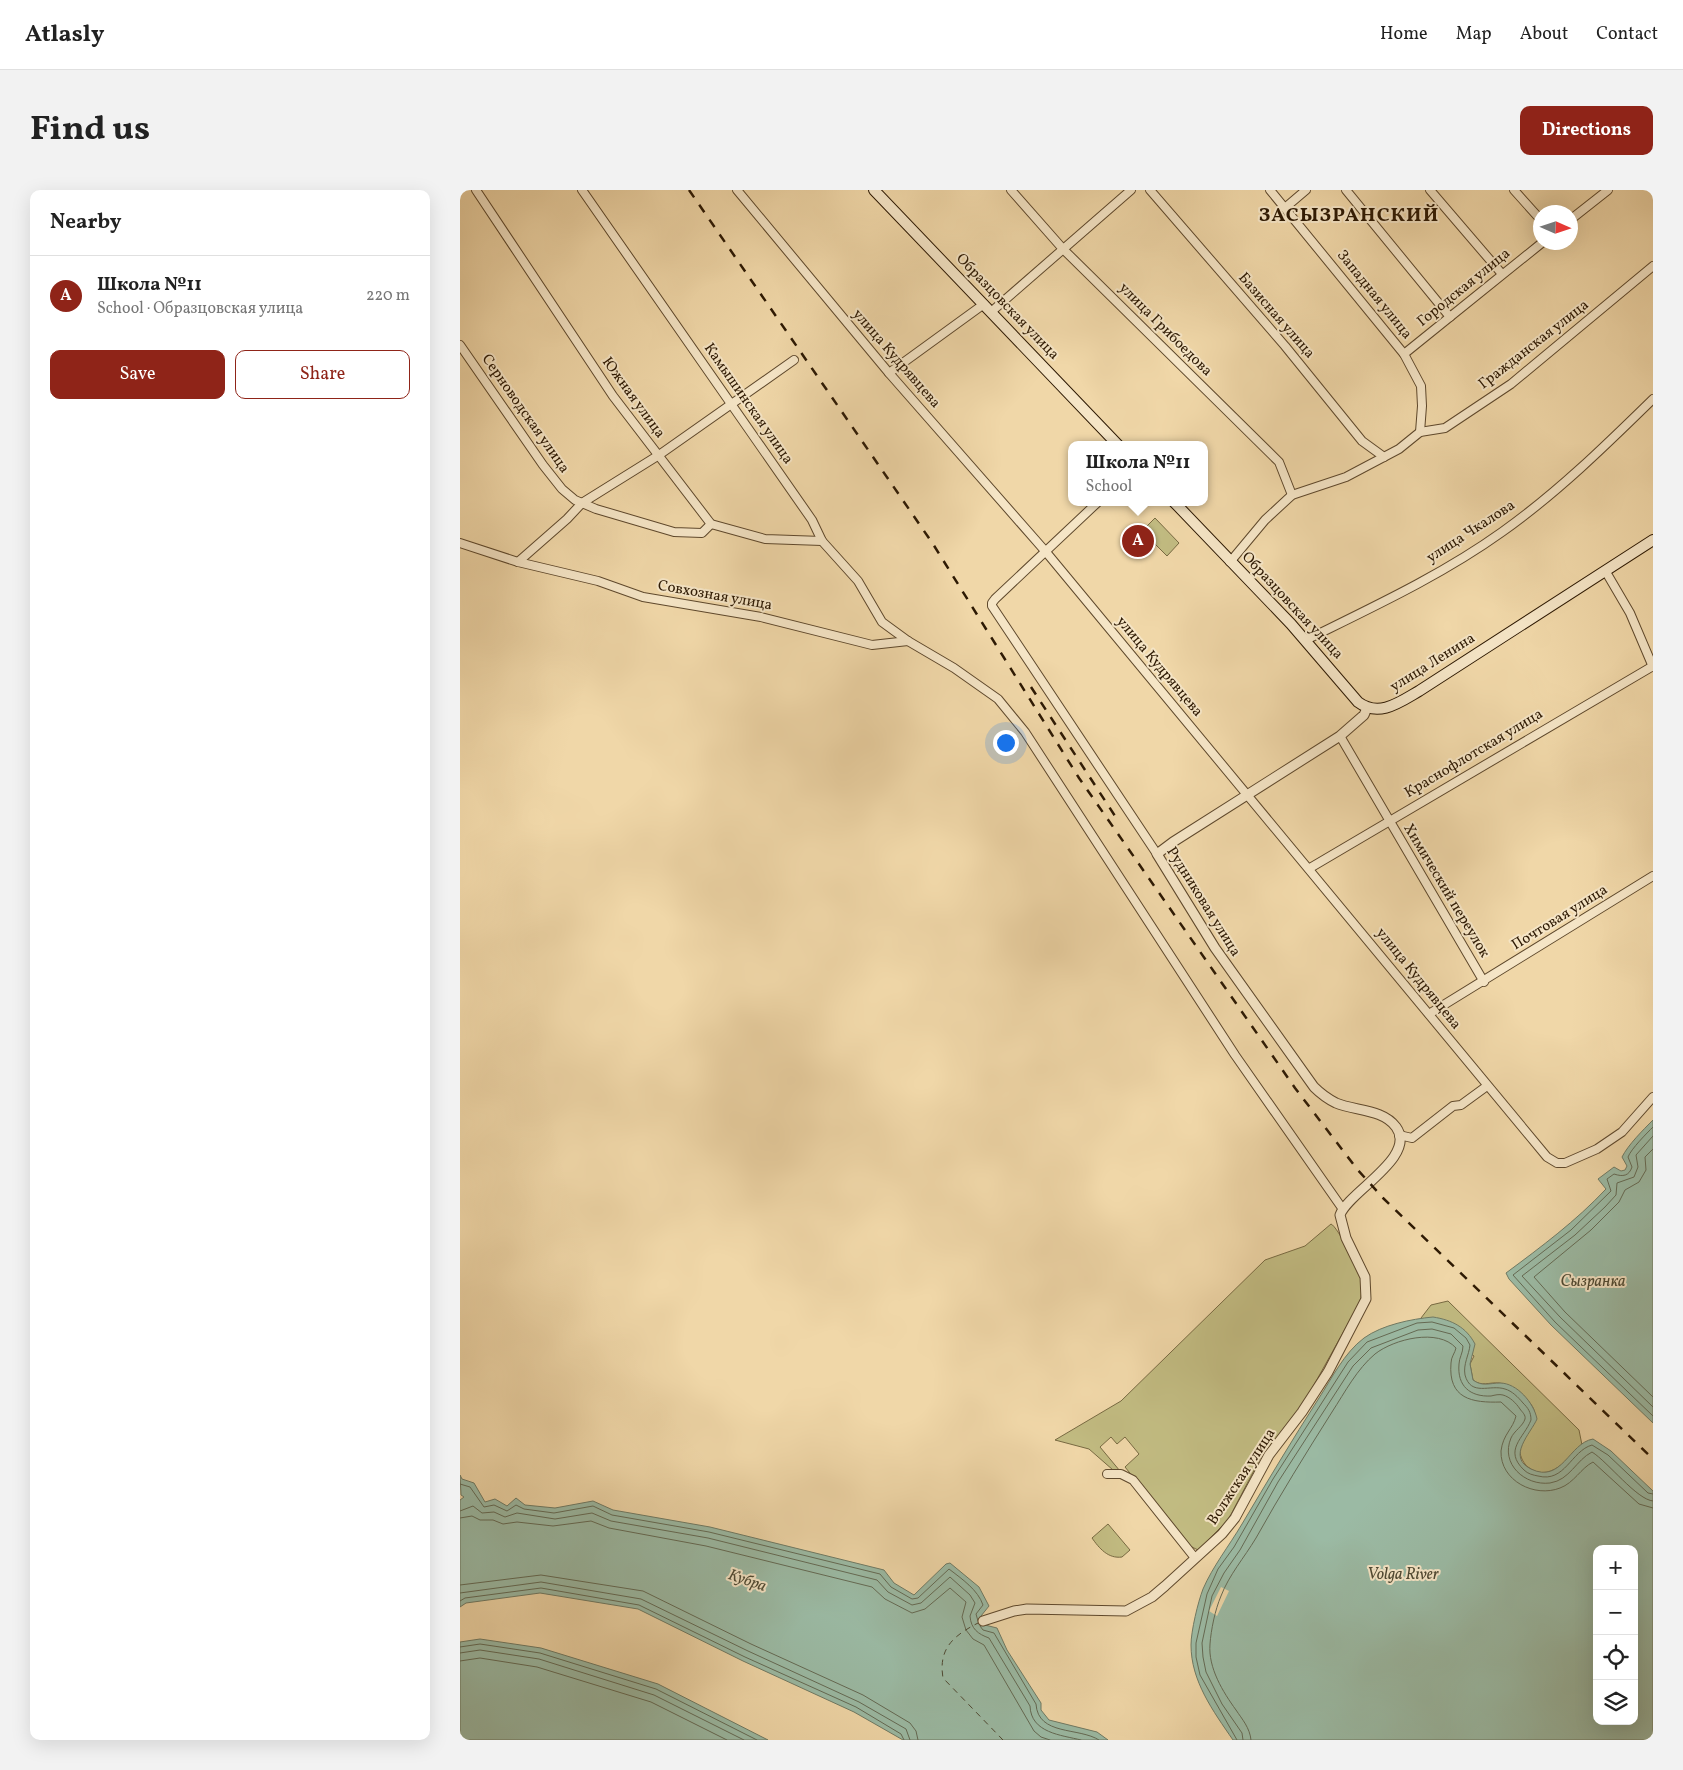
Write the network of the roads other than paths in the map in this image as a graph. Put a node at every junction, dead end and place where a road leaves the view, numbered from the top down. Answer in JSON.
{"nodes":[{"id":1,"x":476,"y":190,"type":"edge"},
{"id":2,"x":582,"y":190,"type":"edge"},
{"id":3,"x":737,"y":190,"type":"edge"},
{"id":4,"x":874,"y":190,"type":"edge"},
{"id":5,"x":1011,"y":190,"type":"edge"},
{"id":6,"x":1131,"y":190,"type":"edge"},
{"id":7,"x":1150,"y":190,"type":"edge"},
{"id":8,"x":1270,"y":190,"type":"edge"},
{"id":9,"x":1306,"y":190,"type":"edge"},
{"id":10,"x":1346,"y":190,"type":"edge"},
{"id":11,"x":1430,"y":190,"type":"edge"},
{"id":12,"x":1514,"y":190,"type":"edge"},
{"id":13,"x":1605,"y":191,"type":"edge"},
{"id":14,"x":1286,"y":207,"type":"junction"},
{"id":15,"x":1533,"y":211,"type":"edge"},
{"id":16,"x":1578,"y":213,"type":"edge"},
{"id":17,"x":1063,"y":249,"type":"junction"},
{"id":18,"x":1533,"y":250,"type":"edge"},
{"id":19,"x":1653,"y":266,"type":"edge"},
{"id":20,"x":1502,"y":274,"type":"junction"},
{"id":21,"x":984,"y":304,"type":"junction"},
{"id":22,"x":991,"y":312,"type":"junction"},
{"id":23,"x":1450,"y":317,"type":"junction"},
{"id":24,"x":460,"y":345,"type":"edge"},
{"id":25,"x":1404,"y":354,"type":"junction"},
{"id":26,"x":794,"y":360,"type":"dead end"},
{"id":27,"x":889,"y":373,"type":"junction"},
{"id":28,"x":1653,"y":399,"type":"edge"},
{"id":29,"x":731,"y":404,"type":"junction"},
{"id":30,"x":1420,"y":432,"type":"junction"},
{"id":31,"x":1114,"y":441,"type":"edge"},
{"id":32,"x":659,"y":455,"type":"junction"},
{"id":33,"x":1384,"y":457,"type":"junction"},
{"id":34,"x":1292,"y":495,"type":"junction"},
{"id":35,"x":582,"y":503,"type":"junction"},
{"id":36,"x":1094,"y":506,"type":"edge"},
{"id":37,"x":1178,"y":506,"type":"edge"},
{"id":38,"x":711,"y":524,"type":"junction"},
{"id":39,"x":1653,"y":540,"type":"edge"},
{"id":40,"x":822,"y":541,"type":"junction"},
{"id":41,"x":460,"y":543,"type":"edge"},
{"id":42,"x":1046,"y":552,"type":"junction"},
{"id":43,"x":518,"y":562,"type":"junction"},
{"id":44,"x":1230,"y":562,"type":"junction"},
{"id":45,"x":1606,"y":572,"type":"junction"},
{"id":46,"x":1306,"y":640,"type":"junction"},
{"id":47,"x":908,"y":641,"type":"junction"},
{"id":48,"x":1653,"y":666,"type":"edge"},
{"id":49,"x":1366,"y":708,"type":"junction"},
{"id":50,"x":1340,"y":736,"type":"junction"},
{"id":51,"x":1247,"y":795,"type":"junction"},
{"id":52,"x":1389,"y":821,"type":"junction"},
{"id":53,"x":1157,"y":854,"type":"junction"},
{"id":54,"x":1310,"y":868,"type":"junction"},
{"id":55,"x":1653,"y":876,"type":"edge"},
{"id":56,"x":1484,"y":982,"type":"junction"},
{"id":57,"x":1429,"y":1014,"type":"junction"},
{"id":58,"x":1487,"y":1086,"type":"junction"},
{"id":59,"x":1653,"y":1097,"type":"edge"},
{"id":60,"x":1399,"y":1135,"type":"junction"},
{"id":61,"x":1342,"y":1208,"type":"junction"},
{"id":62,"x":1107,"y":1474,"type":"dead end"},
{"id":63,"x":1195,"y":1558,"type":"junction"},
{"id":64,"x":983,"y":1621,"type":"dead end"}],
"edges":[{"from":1,"to":32,"type":"street","name":"Южная улица"},
{"from":2,"to":29,"type":"street","name":"Камышинская улица"},
{"from":3,"to":27,"type":"street","name":"улица Кудрявцева"},
{"from":4,"to":21,"type":"main road","name":"Образцовская улица"},
{"from":5,"to":17,"type":"street","name":"улица Грибоедова"},
{"from":6,"to":17,"type":"street"},
{"from":7,"to":33,"type":"street","name":"Базисная улица"},
{"from":8,"to":14,"type":"street","name":"Западная улица"},
{"from":9,"to":14,"type":"street"},
{"from":10,"to":23,"type":"street"},
{"from":11,"to":20,"type":"street"},
{"from":12,"to":15,"type":"street"},
{"from":13,"to":16,"type":"street"},
{"from":14,"to":25,"type":"street","name":"Западная улица"},
{"from":17,"to":22,"type":"street"},
{"from":17,"to":34,"type":"street","name":"улица Грибоедова"},
{"from":18,"to":20,"type":"street","name":"Городская улица"},
{"from":19,"to":30,"type":"street","name":"Гражданская улица"},
{"from":20,"to":23,"type":"street","name":"Городская улица"},
{"from":21,"to":22,"type":"main road","name":"Образцовская улица"},
{"from":21,"to":27,"type":"street"},
{"from":22,"to":31,"type":"main road","name":"Образцовская улица"},
{"from":23,"to":25,"type":"street","name":"Городская улица"},
{"from":24,"to":35,"type":"street","name":"Серноводская улица"},
{"from":25,"to":30,"type":"street","name":"Западная улица"},
{"from":26,"to":29,"type":"street"},
{"from":27,"to":42,"type":"street","name":"улица Кудрявцева"},
{"from":28,"to":46,"type":"street","name":"улица Чкалова"},
{"from":29,"to":32,"type":"street"},
{"from":29,"to":40,"type":"street","name":"Камышинская улица"},
{"from":30,"to":33,"type":"street","name":"Гражданская улица"},
{"from":32,"to":35,"type":"street"},
{"from":32,"to":38,"type":"street","name":"Южная улица"},
{"from":33,"to":34,"type":"street","name":"Гражданская улица"},
{"from":34,"to":44,"type":"street","name":"Гражданская улица"},
{"from":35,"to":38,"type":"street","name":"Серноводская улица"},
{"from":35,"to":43,"type":"street"},
{"from":36,"to":42,"type":"street"},
{"from":37,"to":44,"type":"main road","name":"Образцовская улица"},
{"from":38,"to":40,"type":"street"},
{"from":39,"to":45,"type":"main road","name":"улица Ленина"},
{"from":40,"to":47,"type":"street","name":"Камышинская улица"},
{"from":41,"to":43,"type":"street","name":"Совхозная улица"},
{"from":42,"to":51,"type":"street","name":"улица Кудрявцева"},
{"from":42,"to":53,"type":"street","name":"Рудниковая улица"},
{"from":43,"to":47,"type":"street","name":"Совхозная улица"},
{"from":44,"to":46,"type":"main road","name":"Образцовская улица"},
{"from":45,"to":48,"type":"street"},
{"from":45,"to":49,"type":"main road","name":"улица Ленина"},
{"from":46,"to":49,"type":"main road","name":"Образцовская улица"},
{"from":47,"to":61,"type":"street","name":"Камышинская улица"},
{"from":48,"to":52,"type":"street","name":"Краснофлотская улица"},
{"from":49,"to":50,"type":"street"},
{"from":50,"to":51,"type":"street"},
{"from":50,"to":52,"type":"street","name":"Химический переулок"},
{"from":51,"to":53,"type":"street"},
{"from":51,"to":54,"type":"street","name":"улица Кудрявцева"},
{"from":52,"to":54,"type":"street","name":"Краснофлотская улица"},
{"from":52,"to":56,"type":"street","name":"Химический переулок"},
{"from":53,"to":60,"type":"street","name":"Рудниковая улица"},
{"from":54,"to":57,"type":"street","name":"улица Кудрявцева"},
{"from":55,"to":56,"type":"street","name":"Почтовая улица"},
{"from":56,"to":57,"type":"street","name":"Почтовая улица"},
{"from":57,"to":58,"type":"street","name":"улица Кудрявцева"},
{"from":58,"to":59,"type":"street","name":"улица Кудрявцева"},
{"from":58,"to":60,"type":"street"},
{"from":60,"to":61,"type":"street"},
{"from":61,"to":63,"type":"street","name":"Волжская улица"},
{"from":62,"to":63,"type":"street"},
{"from":63,"to":64,"type":"street","name":"Волжская улица"}]}
